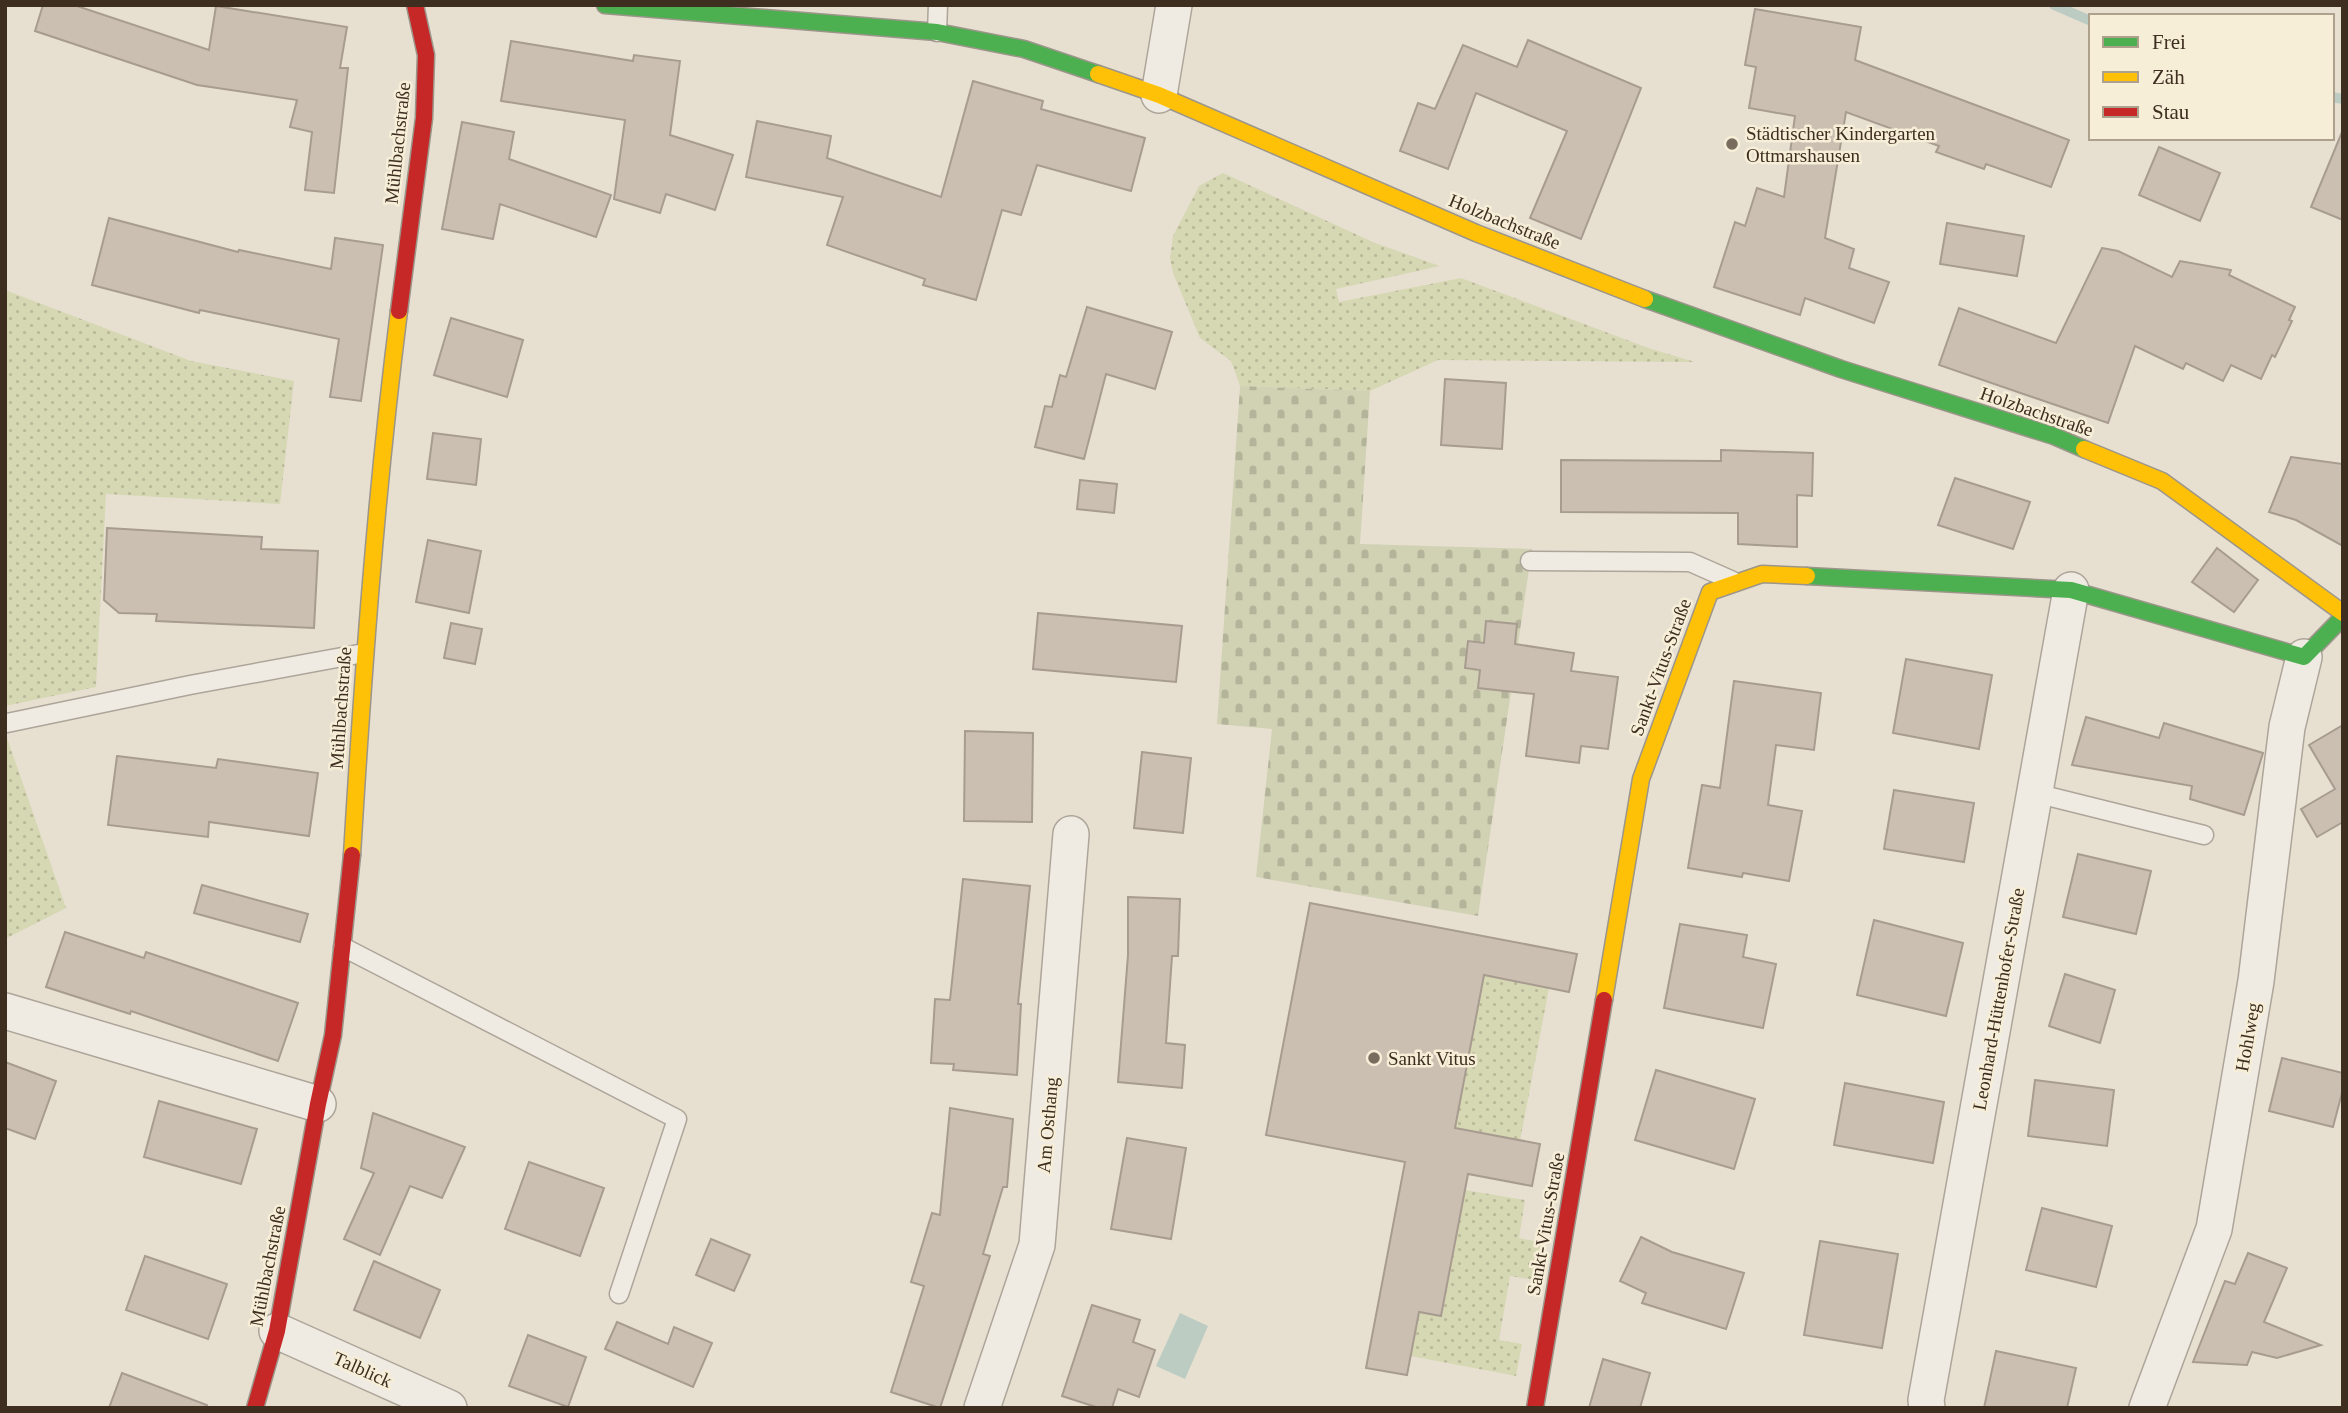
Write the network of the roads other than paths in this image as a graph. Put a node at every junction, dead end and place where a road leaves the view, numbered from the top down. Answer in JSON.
{"nodes":[{"id":1,"x":415,"y":5,"type":"edge"},
{"id":2,"x":605,"y":5,"type":"edge"},
{"id":3,"x":938,"y":5,"type":"edge"},
{"id":4,"x":1174,"y":5,"type":"edge"},
{"id":5,"x":937,"y":32,"type":"junction"},
{"id":6,"x":1159,"y":95,"type":"junction"},
{"id":7,"x":1531,"y":561,"type":"dead end"},
{"id":8,"x":1737,"y":582,"type":"junction"},
{"id":9,"x":2071,"y":590,"type":"junction"},
{"id":10,"x":2343,"y":615,"type":"edge"},
{"id":11,"x":364,"y":653,"type":"junction"},
{"id":12,"x":2304,"y":657,"type":"junction"},
{"id":13,"x":7,"y":723,"type":"dead end"},
{"id":14,"x":2035,"y":793,"type":"junction"},
{"id":15,"x":1071,"y":834,"type":"dead end"},
{"id":16,"x":2204,"y":835,"type":"dead end"},
{"id":17,"x":343,"y":947,"type":"junction"},
{"id":18,"x":5,"y":1011,"type":"edge"},
{"id":19,"x":318,"y":1104,"type":"junction"},
{"id":20,"x":619,"y":1294,"type":"dead end"},
{"id":21,"x":277,"y":1331,"type":"junction"},
{"id":22,"x":255,"y":1408,"type":"edge"},
{"id":23,"x":449,"y":1408,"type":"edge"},
{"id":24,"x":982,"y":1408,"type":"edge"},
{"id":25,"x":1535,"y":1408,"type":"edge"},
{"id":26,"x":1927,"y":1408,"type":"edge"},
{"id":27,"x":2147,"y":1408,"type":"edge"}],
"edges":[{"from":1,"to":11,"type":"street","name":"Mühlbachstraße"},
{"from":2,"to":5,"type":"street","name":"Holzbachstraße"},
{"from":3,"to":5,"type":"lane"},
{"from":4,"to":6,"type":"street"},
{"from":5,"to":6,"type":"street","name":"Holzbachstraße"},
{"from":6,"to":10,"type":"street","name":"Holzbachstraße"},
{"from":7,"to":8,"type":"lane"},
{"from":8,"to":9,"type":"street","name":"Sankt-Vitus-Straße"},
{"from":8,"to":25,"type":"street","name":"Sankt-Vitus-Straße"},
{"from":9,"to":12,"type":"street","name":"Sankt-Vitus-Straße"},
{"from":9,"to":14,"type":"street","name":"Leonhard-Hüttenhofer-Straße"},
{"from":10,"to":12,"type":"street"},
{"from":11,"to":13,"type":"lane"},
{"from":11,"to":17,"type":"street","name":"Mühlbachstraße"},
{"from":12,"to":27,"type":"street","name":"Hohlweg"},
{"from":14,"to":16,"type":"lane"},
{"from":14,"to":26,"type":"street","name":"Leonhard-Hüttenhofer-Straße"},
{"from":15,"to":24,"type":"street","name":"Am Osthang"},
{"from":17,"to":19,"type":"street","name":"Mühlbachstraße"},
{"from":17,"to":20,"type":"lane"},
{"from":18,"to":19,"type":"street"},
{"from":19,"to":21,"type":"street","name":"Mühlbachstraße"},
{"from":21,"to":22,"type":"street","name":"Mühlbachstraße"},
{"from":21,"to":23,"type":"street","name":"Talblick"}]}
